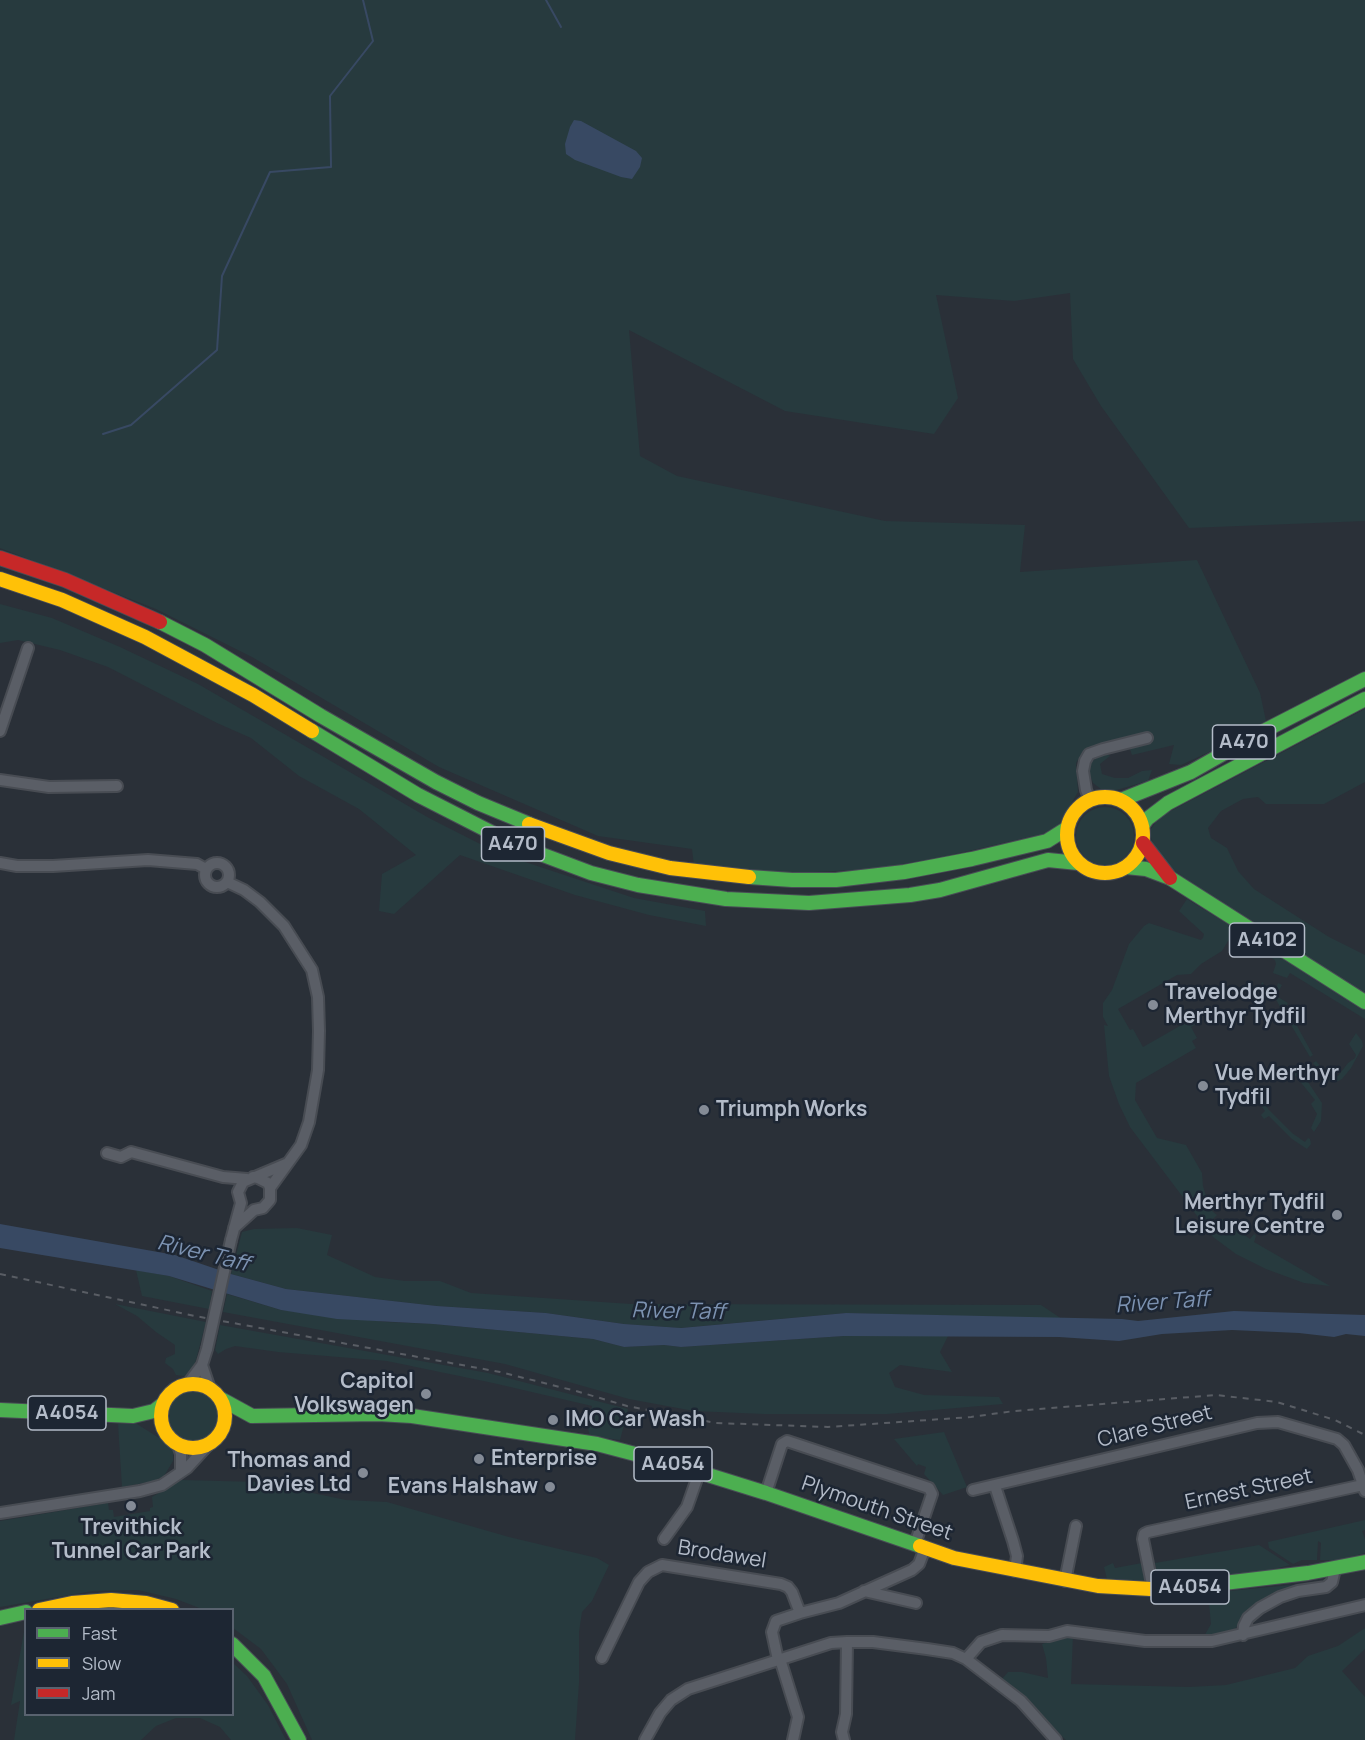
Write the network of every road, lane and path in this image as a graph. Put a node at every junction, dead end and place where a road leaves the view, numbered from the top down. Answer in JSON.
{"nodes":[{"id":1,"x":0,"y":558,"type":"edge"},
{"id":2,"x":0,"y":579,"type":"edge"},
{"id":3,"x":28,"y":648,"type":"dead end"},
{"id":4,"x":1365,"y":679,"type":"edge"},
{"id":5,"x":1365,"y":699,"type":"edge"},
{"id":6,"x":0,"y":730,"type":"edge"},
{"id":7,"x":1147,"y":738,"type":"dead end"},
{"id":8,"x":0,"y":780,"type":"edge"},
{"id":9,"x":117,"y":786,"type":"dead end"},
{"id":10,"x":1090,"y":800,"type":"junction"},
{"id":11,"x":1121,"y":800,"type":"junction"},
{"id":12,"x":1142,"y":826,"type":"junction"},
{"id":13,"x":1066,"y":829,"type":"junction"},
{"id":14,"x":1143,"y":843,"type":"junction"},
{"id":15,"x":0,"y":863,"type":"edge"},
{"id":16,"x":1078,"y":863,"type":"junction"},
{"id":17,"x":1126,"y":867,"type":"junction"},
{"id":18,"x":206,"y":869,"type":"junction"},
{"id":19,"x":1170,"y":878,"type":"junction"},
{"id":20,"x":227,"y":882,"type":"junction"},
{"id":21,"x":1365,"y":1002,"type":"edge"},
{"id":22,"x":107,"y":1153,"type":"dead end"},
{"id":23,"x":289,"y":1163,"type":"junction"},
{"id":24,"x":223,"y":1178,"type":"junction"},
{"id":25,"x":250,"y":1178,"type":"junction"},
{"id":26,"x":270,"y":1188,"type":"junction"},
{"id":27,"x":239,"y":1200,"type":"junction"},
{"id":28,"x":254,"y":1210,"type":"junction"},
{"id":29,"x":234,"y":1228,"type":"junction"},
{"id":30,"x":202,"y":1365,"type":"junction"},
{"id":31,"x":188,"y":1385,"type":"junction"},
{"id":32,"x":210,"y":1389,"type":"junction"},
{"id":33,"x":221,"y":1399,"type":"junction"},
{"id":34,"x":163,"y":1404,"type":"junction"},
{"id":35,"x":0,"y":1410,"type":"edge"},
{"id":36,"x":133,"y":1416,"type":"junction"},
{"id":37,"x":252,"y":1416,"type":"junction"},
{"id":38,"x":213,"y":1441,"type":"junction"},
{"id":39,"x":174,"y":1442,"type":"junction"},
{"id":40,"x":182,"y":1470,"type":"junction"},
{"id":41,"x":699,"y":1473,"type":"junction"},
{"id":42,"x":995,"y":1486,"type":"junction"},
{"id":43,"x":1364,"y":1488,"type":"edge"},
{"id":44,"x":973,"y":1490,"type":"dead end"},
{"id":45,"x":766,"y":1493,"type":"junction"},
{"id":46,"x":0,"y":1513,"type":"edge"},
{"id":47,"x":1076,"y":1526,"type":"dead end"},
{"id":48,"x":664,"y":1539,"type":"dead end"},
{"id":49,"x":920,"y":1546,"type":"junction"},
{"id":50,"x":1365,"y":1562,"type":"edge"},
{"id":51,"x":1335,"y":1569,"type":"junction"},
{"id":52,"x":1015,"y":1571,"type":"junction"},
{"id":53,"x":1065,"y":1581,"type":"junction"},
{"id":54,"x":1153,"y":1589,"type":"junction"},
{"id":55,"x":864,"y":1591,"type":"junction"},
{"id":56,"x":916,"y":1603,"type":"dead end"},
{"id":57,"x":1365,"y":1605,"type":"edge"},
{"id":58,"x":48,"y":1608,"type":"edge"},
{"id":59,"x":165,"y":1608,"type":"edge"},
{"id":60,"x":24,"y":1612,"type":"edge"},
{"id":61,"x":800,"y":1613,"type":"junction"},
{"id":62,"x":0,"y":1618,"type":"edge"},
{"id":63,"x":1243,"y":1635,"type":"junction"},
{"id":64,"x":847,"y":1642,"type":"junction"},
{"id":65,"x":234,"y":1646,"type":"edge"},
{"id":66,"x":602,"y":1658,"type":"dead end"},
{"id":67,"x":966,"y":1659,"type":"junction"},
{"id":68,"x":779,"y":1660,"type":"junction"},
{"id":69,"x":299,"y":1740,"type":"edge"},
{"id":70,"x":645,"y":1740,"type":"edge"},
{"id":71,"x":793,"y":1740,"type":"edge"},
{"id":72,"x":844,"y":1740,"type":"edge"},
{"id":73,"x":1056,"y":1740,"type":"edge"}],
"edges":[{"from":1,"to":13,"type":"main road","number":"A470"},
{"from":2,"to":16,"type":"main road","number":"A470"},
{"from":3,"to":6,"type":"street"},
{"from":4,"to":11,"type":"main road","number":"A470"},
{"from":5,"to":12,"type":"main road","number":"A470"},
{"from":7,"to":10,"type":"street"},
{"from":8,"to":9,"type":"street"},
{"from":10,"to":11,"type":"main road"},
{"from":10,"to":13,"type":"main road"},
{"from":11,"to":12,"type":"main road"},
{"from":12,"to":14,"type":"main road"},
{"from":13,"to":16,"type":"main road"},
{"from":14,"to":17,"type":"main road"},
{"from":14,"to":19,"type":"main road","number":"A4102"},
{"from":15,"to":18,"type":"street"},
{"from":16,"to":17,"type":"main road"},
{"from":17,"to":19,"type":"main road","number":"A4102"},
{"from":18,"to":20,"type":"street"},
{"from":18,"to":20,"type":"street"},
{"from":19,"to":21,"type":"main road","number":"A4102"},
{"from":20,"to":23,"type":"street"},
{"from":22,"to":24,"type":"street"},
{"from":23,"to":25,"type":"street"},
{"from":23,"to":26,"type":"street"},
{"from":24,"to":25,"type":"street"},
{"from":24,"to":27,"type":"street"},
{"from":25,"to":26,"type":"street"},
{"from":25,"to":27,"type":"street"},
{"from":26,"to":28,"type":"street"},
{"from":27,"to":28,"type":"street"},
{"from":27,"to":29,"type":"street"},
{"from":28,"to":29,"type":"street"},
{"from":29,"to":30,"type":"street","bridge":true},
{"from":30,"to":31,"type":"street"},
{"from":30,"to":32,"type":"street"},
{"from":31,"to":32,"type":"main road"},
{"from":31,"to":34,"type":"main road"},
{"from":32,"to":33,"type":"main road"},
{"from":33,"to":37,"type":"main road","number":"A4054"},
{"from":33,"to":38,"type":"main road"},
{"from":34,"to":36,"type":"main road","number":"A4054"},
{"from":34,"to":39,"type":"main road"},
{"from":35,"to":36,"type":"main road","number":"A4054"},
{"from":36,"to":39,"type":"main road","number":"A4054"},
{"from":37,"to":38,"type":"main road"},
{"from":37,"to":41,"type":"main road","name":"Plymouth Street","number":"A4054"},
{"from":38,"to":39,"type":"main road"},
{"from":38,"to":40,"type":"street"},
{"from":39,"to":40,"type":"street"},
{"from":40,"to":46,"type":"street"},
{"from":41,"to":45,"type":"main road","name":"Plymouth Street","number":"A4054"},
{"from":41,"to":48,"type":"street"},
{"from":42,"to":43,"type":"street","name":"Clare Street"},
{"from":42,"to":44,"type":"street","name":"Clare Street"},
{"from":42,"to":52,"type":"street"},
{"from":43,"to":54,"type":"street","name":"Ernest Street"},
{"from":45,"to":49,"type":"main road","name":"Plymouth Street","number":"A4054"},
{"from":45,"to":49,"type":"street"},
{"from":47,"to":53,"type":"street"},
{"from":49,"to":52,"type":"main road","name":"Plymouth Street","number":"A4054"},
{"from":49,"to":55,"type":"street"},
{"from":50,"to":51,"type":"main road","name":"Plymouth Street","number":"A4054"},
{"from":51,"to":54,"type":"main road","name":"Plymouth Street","number":"A4054"},
{"from":51,"to":63,"type":"street"},
{"from":52,"to":53,"type":"main road","name":"Plymouth Street","number":"A4054"},
{"from":53,"to":54,"type":"main road","name":"Plymouth Street","number":"A4054"},
{"from":55,"to":56,"type":"street"},
{"from":55,"to":61,"type":"street"},
{"from":57,"to":63,"type":"street"},
{"from":58,"to":59,"type":"main road"},
{"from":60,"to":62,"type":"main road"},
{"from":61,"to":66,"type":"street","name":"Brodawel"},
{"from":61,"to":68,"type":"street"},
{"from":63,"to":67,"type":"street"},
{"from":64,"to":67,"type":"street"},
{"from":64,"to":68,"type":"street"},
{"from":64,"to":72,"type":"street"},
{"from":65,"to":69,"type":"main road"},
{"from":67,"to":73,"type":"street"},
{"from":68,"to":70,"type":"street"},
{"from":68,"to":71,"type":"street"}]}
